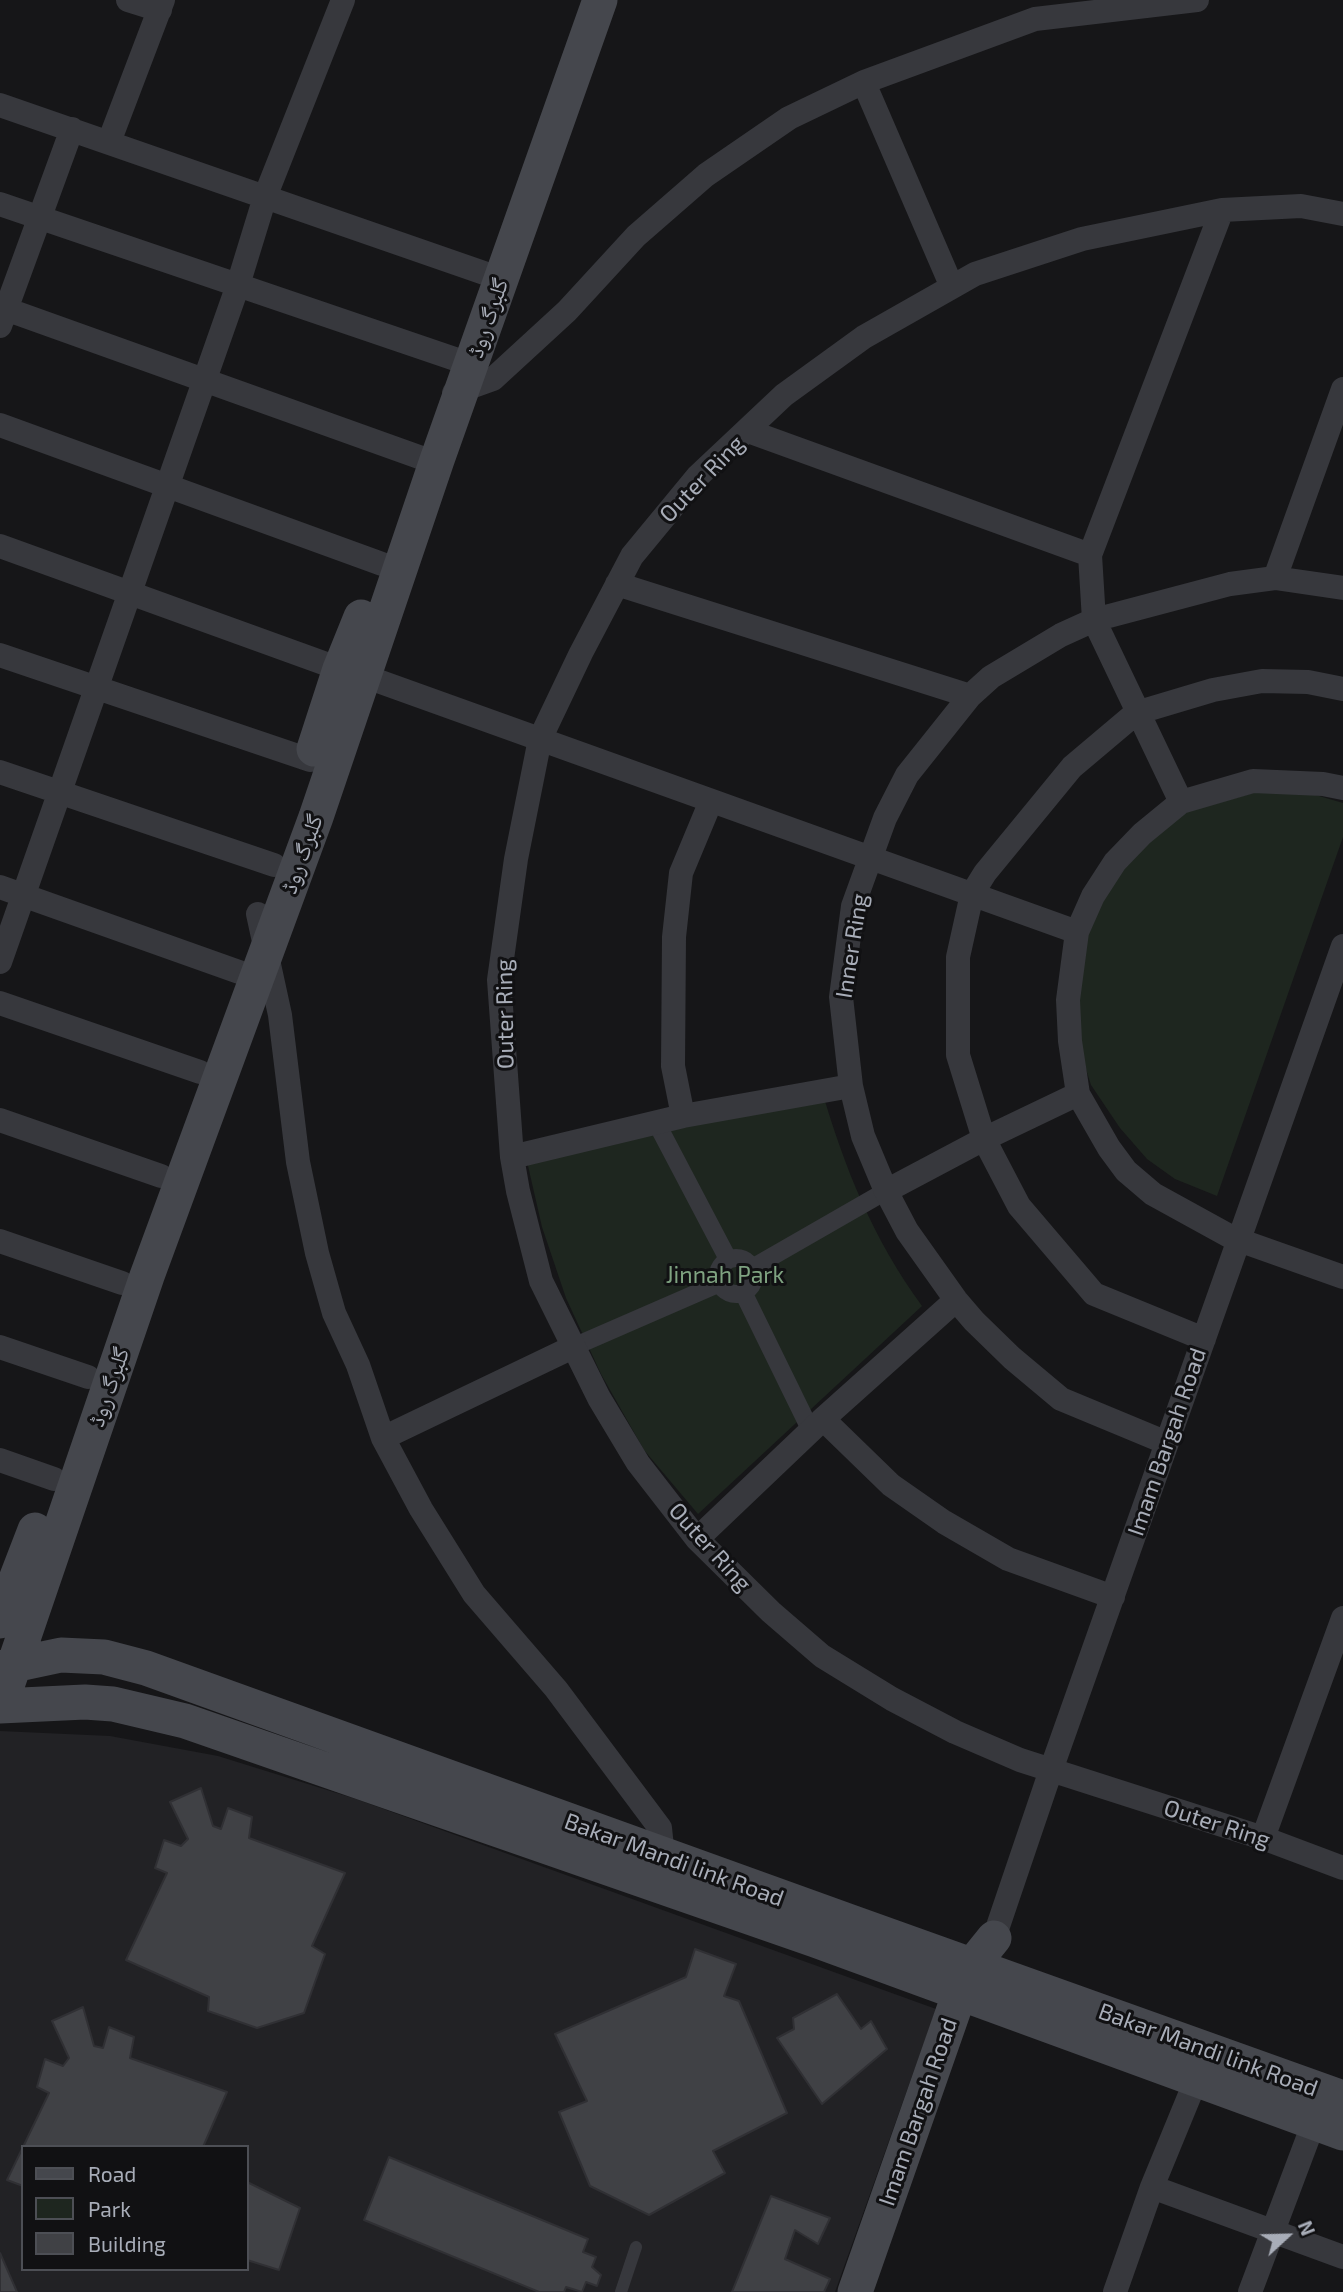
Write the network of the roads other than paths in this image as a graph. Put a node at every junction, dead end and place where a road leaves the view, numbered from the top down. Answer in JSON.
{"nodes":[{"id":1,"x":128,"y":0,"type":"edge"},
{"id":2,"x":344,"y":0,"type":"edge"},
{"id":3,"x":580,"y":0,"type":"edge"},
{"id":4,"x":600,"y":0,"type":"edge"},
{"id":5,"x":1197,"y":0,"type":"edge"},
{"id":6,"x":161,"y":5,"type":"edge"},
{"id":7,"x":864,"y":83,"type":"junction"},
{"id":8,"x":0,"y":105,"type":"edge"},
{"id":9,"x":72,"y":129,"type":"junction"},
{"id":10,"x":109,"y":142,"type":"junction"},
{"id":11,"x":265,"y":197,"type":"junction"},
{"id":12,"x":0,"y":204,"type":"edge"},
{"id":13,"x":1222,"y":210,"type":"junction"},
{"id":14,"x":1343,"y":214,"type":"edge"},
{"id":15,"x":39,"y":217,"type":"junction"},
{"id":16,"x":484,"y":273,"type":"junction"},
{"id":17,"x":238,"y":285,"type":"junction"},
{"id":18,"x":952,"y":287,"type":"junction"},
{"id":19,"x":2,"y":314,"type":"edge"},
{"id":20,"x":205,"y":381,"type":"junction"},
{"id":21,"x":453,"y":382,"type":"junction"},
{"id":22,"x":1343,"y":389,"type":"edge"},
{"id":23,"x":0,"y":425,"type":"edge"},
{"id":24,"x":748,"y":430,"type":"junction"},
{"id":25,"x":419,"y":457,"type":"junction"},
{"id":26,"x":168,"y":485,"type":"junction"},
{"id":27,"x":0,"y":546,"type":"edge"},
{"id":28,"x":1090,"y":555,"type":"junction"},
{"id":29,"x":382,"y":564,"type":"junction"},
{"id":30,"x":1275,"y":578,"type":"junction"},
{"id":31,"x":617,"y":584,"type":"junction"},
{"id":32,"x":1343,"y":588,"type":"edge"},
{"id":33,"x":130,"y":592,"type":"junction"},
{"id":34,"x":1094,"y":620,"type":"junction"},
{"id":35,"x":0,"y":655,"type":"edge"},
{"id":36,"x":352,"y":673,"type":"junction"},
{"id":37,"x":97,"y":688,"type":"junction"},
{"id":38,"x":1343,"y":689,"type":"edge"},
{"id":39,"x":970,"y":696,"type":"junction"},
{"id":40,"x":1136,"y":713,"type":"junction"},
{"id":41,"x":540,"y":739,"type":"junction"},
{"id":42,"x":310,"y":760,"type":"junction"},
{"id":43,"x":0,"y":772,"type":"edge"},
{"id":44,"x":1343,"y":788,"type":"edge"},
{"id":45,"x":60,"y":792,"type":"junction"},
{"id":46,"x":710,"y":801,"type":"junction"},
{"id":47,"x":1181,"y":802,"type":"junction"},
{"id":48,"x":870,"y":858,"type":"junction"},
{"id":49,"x":274,"y":865,"type":"junction"},
{"id":50,"x":11,"y":891,"type":"edge"},
{"id":51,"x":972,"y":894,"type":"junction"},
{"id":52,"x":258,"y":914,"type":"junction"},
{"id":53,"x":1077,"y":932,"type":"junction"},
{"id":54,"x":1343,"y":946,"type":"edge"},
{"id":55,"x":267,"y":947,"type":"junction"},
{"id":56,"x":0,"y":962,"type":"edge"},
{"id":57,"x":239,"y":972,"type":"junction"},
{"id":58,"x":0,"y":1003,"type":"edge"},
{"id":59,"x":200,"y":1072,"type":"junction"},
{"id":60,"x":851,"y":1086,"type":"junction"},
{"id":61,"x":1078,"y":1094,"type":"junction"},
{"id":62,"x":683,"y":1116,"type":"junction"},
{"id":63,"x":0,"y":1120,"type":"edge"},
{"id":64,"x":656,"y":1122,"type":"junction"},
{"id":65,"x":984,"y":1139,"type":"junction"},
{"id":66,"x":512,"y":1157,"type":"junction"},
{"id":67,"x":162,"y":1176,"type":"junction"},
{"id":68,"x":886,"y":1191,"type":"junction"},
{"id":69,"x":1238,"y":1240,"type":"junction"},
{"id":70,"x":0,"y":1241,"type":"edge"},
{"id":71,"x":728,"y":1259,"type":"junction"},
{"id":72,"x":752,"y":1268,"type":"junction"},
{"id":73,"x":1343,"y":1277,"type":"edge"},
{"id":74,"x":121,"y":1283,"type":"junction"},
{"id":75,"x":720,"y":1283,"type":"junction"},
{"id":76,"x":743,"y":1292,"type":"junction"},
{"id":77,"x":956,"y":1300,"type":"junction"},
{"id":78,"x":1204,"y":1339,"type":"junction"},
{"id":79,"x":0,"y":1347,"type":"edge"},
{"id":80,"x":572,"y":1347,"type":"junction"},
{"id":81,"x":88,"y":1377,"type":"junction"},
{"id":82,"x":817,"y":1425,"type":"junction"},
{"id":83,"x":383,"y":1438,"type":"junction"},
{"id":84,"x":1167,"y":1443,"type":"junction"},
{"id":85,"x":0,"y":1460,"type":"edge"},
{"id":86,"x":54,"y":1479,"type":"junction"},
{"id":87,"x":697,"y":1539,"type":"junction"},
{"id":88,"x":9,"y":1575,"type":"edge"},
{"id":89,"x":1113,"y":1597,"type":"junction"},
{"id":90,"x":1343,"y":1618,"type":"edge"},
{"id":91,"x":0,"y":1621,"type":"edge"},
{"id":92,"x":7,"y":1667,"type":"edge"},
{"id":93,"x":0,"y":1706,"type":"edge"},
{"id":94,"x":1051,"y":1770,"type":"junction"},
{"id":95,"x":1263,"y":1838,"type":"junction"},
{"id":96,"x":663,"y":1857,"type":"junction"},
{"id":97,"x":1343,"y":1868,"type":"edge"},
{"id":98,"x":979,"y":1973,"type":"junction"},
{"id":99,"x":1196,"y":2080,"type":"junction"},
{"id":100,"x":1343,"y":2099,"type":"edge"},
{"id":101,"x":1328,"y":2127,"type":"edge"},
{"id":102,"x":1152,"y":2187,"type":"junction"},
{"id":103,"x":1273,"y":2231,"type":"junction"},
{"id":104,"x":636,"y":2247,"type":"dead end"},
{"id":105,"x":1343,"y":2257,"type":"edge"},
{"id":106,"x":1122,"y":2290,"type":"edge"},
{"id":107,"x":621,"y":2292,"type":"edge"},
{"id":108,"x":855,"y":2292,"type":"edge"},
{"id":109,"x":879,"y":2292,"type":"edge"},
{"id":110,"x":1250,"y":2292,"type":"edge"}],
"edges":[{"from":1,"to":6,"type":"street"},
{"from":2,"to":11,"type":"street"},
{"from":3,"to":16,"type":"main road","name":"گلبرگ روڈ"},
{"from":4,"to":21,"type":"main road","name":"گلبرگ روڈ"},
{"from":5,"to":7,"type":"street"},
{"from":6,"to":10,"type":"street"},
{"from":7,"to":18,"type":"street"},
{"from":7,"to":21,"type":"street"},
{"from":8,"to":9,"type":"street"},
{"from":9,"to":10,"type":"street"},
{"from":9,"to":15,"type":"street"},
{"from":10,"to":11,"type":"street"},
{"from":11,"to":16,"type":"street"},
{"from":11,"to":17,"type":"street"},
{"from":12,"to":15,"type":"street"},
{"from":13,"to":14,"type":"street","name":"Outer Ring"},
{"from":13,"to":18,"type":"street","name":"Outer Ring"},
{"from":13,"to":28,"type":"street"},
{"from":15,"to":17,"type":"street"},
{"from":15,"to":19,"type":"street"},
{"from":16,"to":21,"type":"main road","name":"گلبرگ روڈ"},
{"from":17,"to":20,"type":"street"},
{"from":17,"to":21,"type":"street"},
{"from":18,"to":24,"type":"street","name":"Outer Ring"},
{"from":19,"to":20,"type":"street"},
{"from":20,"to":25,"type":"street"},
{"from":20,"to":26,"type":"street"},
{"from":21,"to":25,"type":"main road","name":"گلبرگ روڈ"},
{"from":21,"to":36,"type":"main road","name":"گلبرگ روڈ"},
{"from":22,"to":30,"type":"street"},
{"from":23,"to":26,"type":"street"},
{"from":24,"to":28,"type":"street"},
{"from":24,"to":31,"type":"street","name":"Outer Ring"},
{"from":25,"to":29,"type":"main road","name":"گلبرگ روڈ"},
{"from":26,"to":29,"type":"street"},
{"from":26,"to":33,"type":"street"},
{"from":27,"to":33,"type":"street"},
{"from":28,"to":34,"type":"street"},
{"from":29,"to":36,"type":"main road","name":"گلبرگ روڈ"},
{"from":30,"to":32,"type":"street","name":"Inner Ring"},
{"from":30,"to":34,"type":"street","name":"Inner Ring"},
{"from":31,"to":39,"type":"street"},
{"from":31,"to":41,"type":"street","name":"Outer Ring"},
{"from":33,"to":36,"type":"street"},
{"from":33,"to":37,"type":"street"},
{"from":34,"to":39,"type":"street","name":"Inner Ring"},
{"from":34,"to":40,"type":"street"},
{"from":35,"to":37,"type":"street"},
{"from":36,"to":41,"type":"street"},
{"from":36,"to":42,"type":"main road","name":"گلبرگ روڈ"},
{"from":36,"to":55,"type":"main road","name":"گلبرگ روڈ"},
{"from":37,"to":42,"type":"street"},
{"from":37,"to":45,"type":"street"},
{"from":38,"to":40,"type":"street"},
{"from":39,"to":48,"type":"street","name":"Inner Ring"},
{"from":40,"to":47,"type":"street"},
{"from":40,"to":51,"type":"street"},
{"from":41,"to":46,"type":"street"},
{"from":41,"to":66,"type":"street","name":"Outer Ring"},
{"from":42,"to":49,"type":"main road","name":"گلبرگ روڈ"},
{"from":43,"to":45,"type":"street"},
{"from":44,"to":47,"type":"street"},
{"from":45,"to":49,"type":"street"},
{"from":45,"to":50,"type":"street"},
{"from":46,"to":48,"type":"street"},
{"from":46,"to":62,"type":"street"},
{"from":47,"to":53,"type":"street"},
{"from":48,"to":51,"type":"street"},
{"from":48,"to":60,"type":"street","name":"Inner Ring"},
{"from":49,"to":52,"type":"main road","name":"گلبرگ روڈ"},
{"from":50,"to":56,"type":"street"},
{"from":50,"to":57,"type":"street"},
{"from":51,"to":53,"type":"street"},
{"from":51,"to":65,"type":"street"},
{"from":52,"to":55,"type":"street"},
{"from":52,"to":57,"type":"main road","name":"گلبرگ روڈ"},
{"from":53,"to":61,"type":"street"},
{"from":54,"to":69,"type":"street","name":"Imam Bargah Road"},
{"from":55,"to":83,"type":"street"},
{"from":55,"to":92,"type":"main road","name":"گلبرگ روڈ"},
{"from":57,"to":59,"type":"main road","name":"گلبرگ روڈ"},
{"from":58,"to":59,"type":"street"},
{"from":59,"to":67,"type":"main road","name":"گلبرگ روڈ"},
{"from":60,"to":62,"type":"street"},
{"from":60,"to":68,"type":"street","name":"Inner Ring"},
{"from":61,"to":65,"type":"street"},
{"from":61,"to":69,"type":"street"},
{"from":62,"to":64,"type":"street"},
{"from":63,"to":67,"type":"street"},
{"from":64,"to":66,"type":"street"},
{"from":64,"to":71,"type":"street"},
{"from":65,"to":68,"type":"street"},
{"from":65,"to":78,"type":"street"},
{"from":66,"to":80,"type":"street","name":"Outer Ring"},
{"from":67,"to":74,"type":"main road","name":"گلبرگ روڈ"},
{"from":68,"to":72,"type":"street"},
{"from":68,"to":77,"type":"street","name":"Inner Ring"},
{"from":69,"to":73,"type":"street"},
{"from":69,"to":78,"type":"street","name":"Imam Bargah Road"},
{"from":70,"to":74,"type":"street"},
{"from":71,"to":72,"type":"street"},
{"from":71,"to":75,"type":"street"},
{"from":72,"to":76,"type":"street"},
{"from":74,"to":81,"type":"main road","name":"گلبرگ روڈ"},
{"from":75,"to":76,"type":"street"},
{"from":75,"to":80,"type":"street"},
{"from":76,"to":82,"type":"street"},
{"from":77,"to":82,"type":"street"},
{"from":77,"to":84,"type":"street","name":"Inner Ring"},
{"from":78,"to":84,"type":"street","name":"Imam Bargah Road"},
{"from":79,"to":81,"type":"street"},
{"from":80,"to":83,"type":"street"},
{"from":80,"to":87,"type":"street","name":"Outer Ring"},
{"from":81,"to":86,"type":"main road","name":"گلبرگ روڈ"},
{"from":82,"to":87,"type":"street"},
{"from":82,"to":89,"type":"street"},
{"from":83,"to":96,"type":"street"},
{"from":84,"to":89,"type":"street","name":"Imam Bargah Road"},
{"from":85,"to":86,"type":"street"},
{"from":86,"to":88,"type":"main road","name":"گلبرگ روڈ"},
{"from":87,"to":94,"type":"street","name":"Outer Ring"},
{"from":88,"to":91,"type":"main road","name":"گلبرگ روڈ"},
{"from":89,"to":94,"type":"street","name":"Imam Bargah Road"},
{"from":90,"to":95,"type":"street"},
{"from":92,"to":93,"type":"main road","name":"گلبرگ روڈ"},
{"from":92,"to":96,"type":"main road","name":"Bakar Mandi link Road"},
{"from":93,"to":98,"type":"main road","name":"Bakar Mandi link Road"},
{"from":94,"to":95,"type":"street","name":"Outer Ring"},
{"from":94,"to":98,"type":"street","name":"Imam Bargah Road"},
{"from":95,"to":97,"type":"street","name":"Outer Ring"},
{"from":96,"to":98,"type":"main road","name":"Bakar Mandi link Road"},
{"from":98,"to":99,"type":"main road","name":"Bakar Mandi link Road"},
{"from":98,"to":100,"type":"main road","name":"Bakar Mandi link Road"},
{"from":98,"to":108,"type":"main road","name":"Imam Bargah Road"},
{"from":98,"to":109,"type":"main road","name":"Imam Bargah Road"},
{"from":99,"to":101,"type":"main road","name":"Bakar Mandi link Road"},
{"from":99,"to":102,"type":"street"},
{"from":100,"to":101,"type":"street"},
{"from":101,"to":103,"type":"street"},
{"from":102,"to":103,"type":"street"},
{"from":102,"to":106,"type":"street"},
{"from":103,"to":105,"type":"street"},
{"from":103,"to":110,"type":"street"},
{"from":104,"to":107,"type":"lane"}]}
